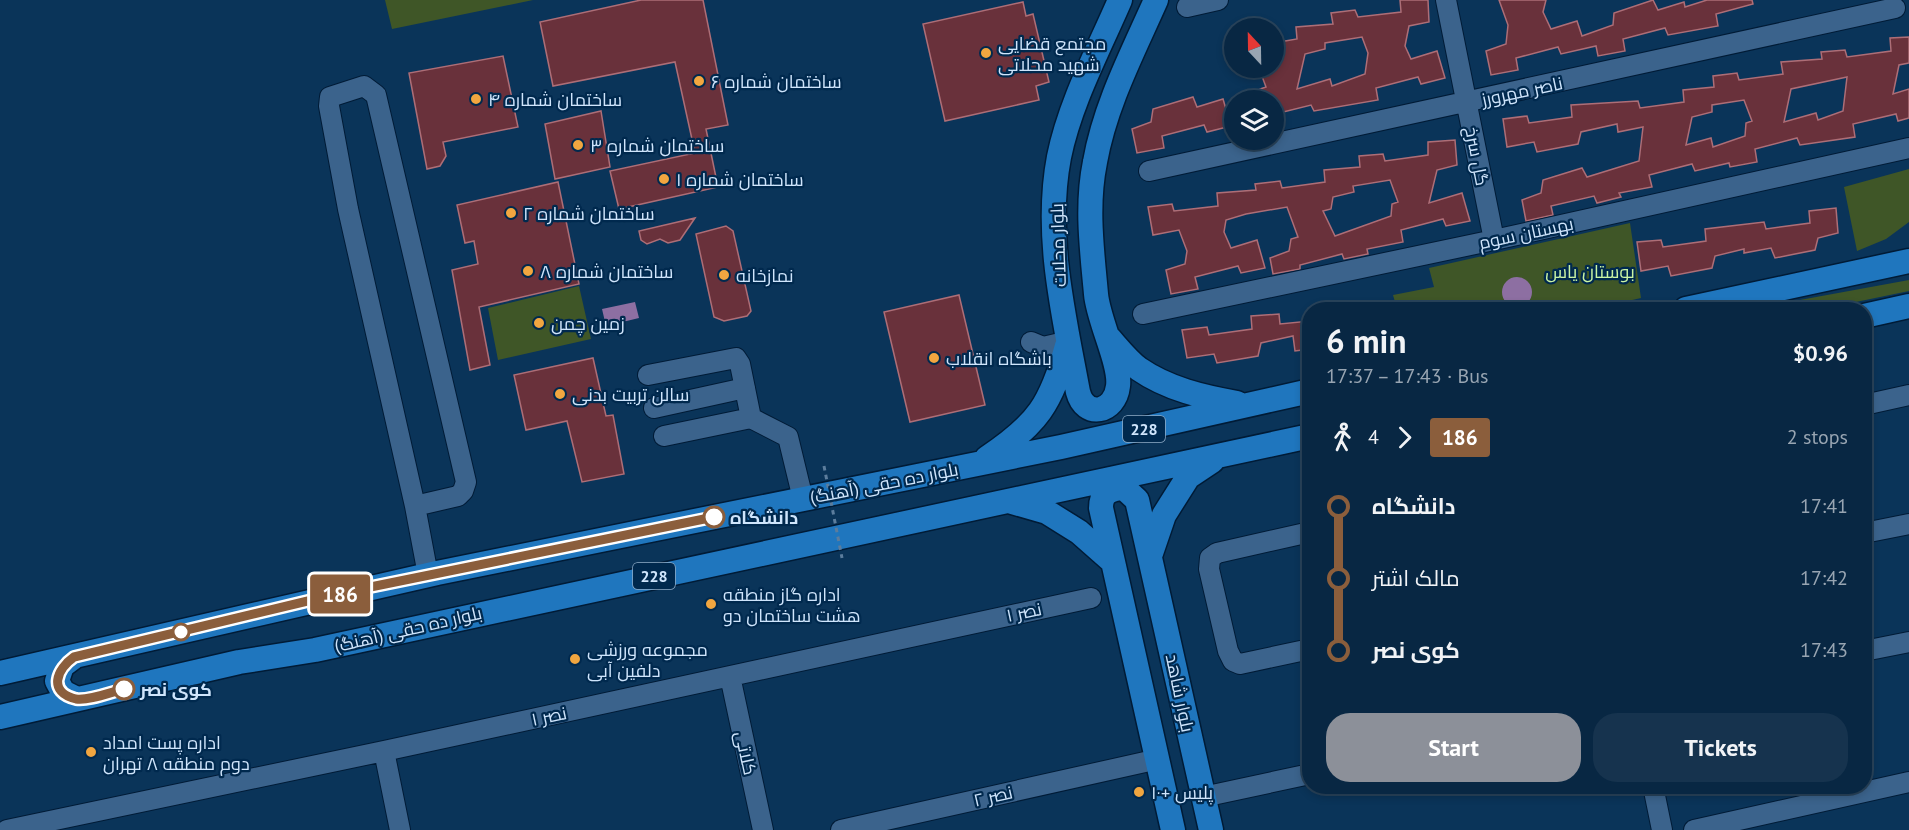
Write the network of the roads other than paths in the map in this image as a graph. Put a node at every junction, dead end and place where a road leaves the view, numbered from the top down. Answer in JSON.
{"nodes":[{"id":1,"x":1120,"y":0,"type":"edge"},
{"id":2,"x":1156,"y":0,"type":"edge"},
{"id":3,"x":1218,"y":0,"type":"edge"},
{"id":4,"x":1446,"y":0,"type":"edge"},
{"id":5,"x":1187,"y":7,"type":"dead end"},
{"id":6,"x":1895,"y":8,"type":"dead end"},
{"id":7,"x":1467,"y":103,"type":"junction"},
{"id":8,"x":1909,"y":148,"type":"edge"},
{"id":9,"x":1149,"y":171,"type":"dead end"},
{"id":10,"x":1494,"y":240,"type":"junction"},
{"id":11,"x":1909,"y":248,"type":"edge"},
{"id":12,"x":1909,"y":261,"type":"edge"},
{"id":13,"x":1852,"y":274,"type":"junction"},
{"id":14,"x":1719,"y":302,"type":"edge"},
{"id":15,"x":1909,"y":306,"type":"edge"},
{"id":16,"x":1909,"y":313,"type":"edge"},
{"id":17,"x":1143,"y":314,"type":"dead end"},
{"id":18,"x":1872,"y":314,"type":"edge"},
{"id":19,"x":1105,"y":334,"type":"junction"},
{"id":20,"x":1069,"y":341,"type":"junction"},
{"id":21,"x":1031,"y":342,"type":"dead end"},
{"id":22,"x":648,"y":375,"type":"dead end"},
{"id":23,"x":745,"y":388,"type":"junction"},
{"id":24,"x":1302,"y":393,"type":"edge"},
{"id":25,"x":1909,"y":395,"type":"edge"},
{"id":26,"x":1872,"y":403,"type":"edge"},
{"id":27,"x":1249,"y":405,"type":"junction"},
{"id":28,"x":654,"y":408,"type":"dead end"},
{"id":29,"x":751,"y":418,"type":"junction"},
{"id":30,"x":664,"y":436,"type":"dead end"},
{"id":31,"x":1302,"y":438,"type":"edge"},
{"id":32,"x":1223,"y":455,"type":"junction"},
{"id":33,"x":977,"y":464,"type":"junction"},
{"id":34,"x":803,"y":499,"type":"junction"},
{"id":35,"x":1007,"y":501,"type":"junction"},
{"id":36,"x":415,"y":506,"type":"junction"},
{"id":37,"x":1909,"y":524,"type":"edge"},
{"id":38,"x":1872,"y":531,"type":"edge"},
{"id":39,"x":1302,"y":534,"type":"edge"},
{"id":40,"x":1150,"y":556,"type":"junction"},
{"id":41,"x":1113,"y":562,"type":"junction"},
{"id":42,"x":428,"y":575,"type":"junction"},
{"id":43,"x":1091,"y":598,"type":"dead end"},
{"id":44,"x":1909,"y":642,"type":"edge"},
{"id":45,"x":1872,"y":649,"type":"edge"},
{"id":46,"x":1302,"y":651,"type":"edge"},
{"id":47,"x":74,"y":657,"type":"junction"},
{"id":48,"x":6,"y":670,"type":"edge"},
{"id":49,"x":730,"y":676,"type":"junction"},
{"id":50,"x":78,"y":699,"type":"junction"},
{"id":51,"x":0,"y":717,"type":"edge"},
{"id":52,"x":384,"y":752,"type":"junction"},
{"id":53,"x":1145,"y":762,"type":"dead end"},
{"id":54,"x":1302,"y":776,"type":"edge"},
{"id":55,"x":1909,"y":782,"type":"edge"},
{"id":56,"x":1872,"y":790,"type":"edge"},
{"id":57,"x":1655,"y":794,"type":"edge"},
{"id":58,"x":1855,"y":794,"type":"edge"},
{"id":59,"x":1203,"y":797,"type":"junction"},
{"id":60,"x":7,"y":830,"type":"edge"},
{"id":61,"x":400,"y":830,"type":"edge"},
{"id":62,"x":763,"y":830,"type":"edge"},
{"id":63,"x":841,"y":830,"type":"edge"},
{"id":64,"x":1173,"y":830,"type":"edge"},
{"id":65,"x":1210,"y":830,"type":"edge"},
{"id":66,"x":1662,"y":830,"type":"edge"},
{"id":67,"x":1694,"y":830,"type":"edge"}],
"edges":[{"from":1,"to":20,"type":"main road","name":"بلوار محلات"},
{"from":2,"to":19,"type":"main road","name":"بلوار محلات"},
{"from":3,"to":5,"type":"street"},
{"from":4,"to":7,"type":"street","name":"گل سرخ"},
{"from":6,"to":7,"type":"street","name":"ناصر مهرورز"},
{"from":7,"to":9,"type":"street","name":"ناصر مهرورز"},
{"from":7,"to":10,"type":"street","name":"گل سرخ"},
{"from":8,"to":10,"type":"street","name":"بهستان سوم"},
{"from":10,"to":17,"type":"street","name":"بهستان سوم"},
{"from":11,"to":13,"type":"main road"},
{"from":12,"to":13,"type":"main road"},
{"from":13,"to":14,"type":"main road"},
{"from":15,"to":18,"type":"main road"},
{"from":16,"to":18,"type":"main road"},
{"from":19,"to":20,"type":"main road"},
{"from":19,"to":27,"type":"main road","name":"بلوار محلات"},
{"from":20,"to":21,"type":"street"},
{"from":20,"to":33,"type":"main road","name":"بلوار محلات"},
{"from":22,"to":23,"type":"street"},
{"from":23,"to":28,"type":"street"},
{"from":23,"to":29,"type":"street"},
{"from":24,"to":27,"type":"main road","name":"بلوار ده حقی (آهنگ)","number":"228"},
{"from":25,"to":26,"type":"street"},
{"from":27,"to":33,"type":"main road","name":"بلوار ده حقی (آهنگ)","number":"228"},
{"from":29,"to":30,"type":"street"},
{"from":29,"to":34,"type":"street"},
{"from":31,"to":32,"type":"main road","name":"بلوار ده حقی (آهنگ)","number":"228"},
{"from":32,"to":35,"type":"main road","name":"بلوار ده حقی (آهنگ)","number":"228"},
{"from":32,"to":40,"type":"main road"},
{"from":33,"to":34,"type":"main road","name":"بلوار ده حقی (آهنگ)","number":"228"},
{"from":34,"to":42,"type":"main road","name":"بلوار ده حقی (آهنگ)","number":"228"},
{"from":35,"to":41,"type":"main road"},
{"from":35,"to":50,"type":"main road","name":"بلوار ده حقی (آهنگ)","number":"228"},
{"from":36,"to":36,"type":"street"},
{"from":36,"to":42,"type":"street"},
{"from":37,"to":38,"type":"street"},
{"from":39,"to":46,"type":"street"},
{"from":40,"to":41,"type":"main road","name":"بلوار شاهد"},
{"from":40,"to":59,"type":"main road","name":"بلوار شاهد"},
{"from":41,"to":64,"type":"main road","name":"بلوار شاهد"},
{"from":42,"to":47,"type":"main road","name":"بلوار ده حقی (آهنگ)","number":"228"},
{"from":43,"to":49,"type":"street","name":"نصر ۱"},
{"from":44,"to":45,"type":"street"},
{"from":47,"to":48,"type":"main road","name":"بلوار ده حقی (آهنگ)","number":"228"},
{"from":47,"to":50,"type":"main road"},
{"from":49,"to":52,"type":"street","name":"نصر ۱"},
{"from":49,"to":62,"type":"street","name":"کلاتی"},
{"from":50,"to":51,"type":"main road","name":"بلوار ده حقی (آهنگ)","number":"228"},
{"from":52,"to":60,"type":"street","name":"نصر ۱"},
{"from":52,"to":61,"type":"street"},
{"from":53,"to":63,"type":"street","name":"نصر ۲"},
{"from":54,"to":59,"type":"street"},
{"from":55,"to":56,"type":"street"},
{"from":57,"to":66,"type":"street"},
{"from":58,"to":67,"type":"street"},
{"from":59,"to":65,"type":"main road","name":"بلوار شاهد"}]}
